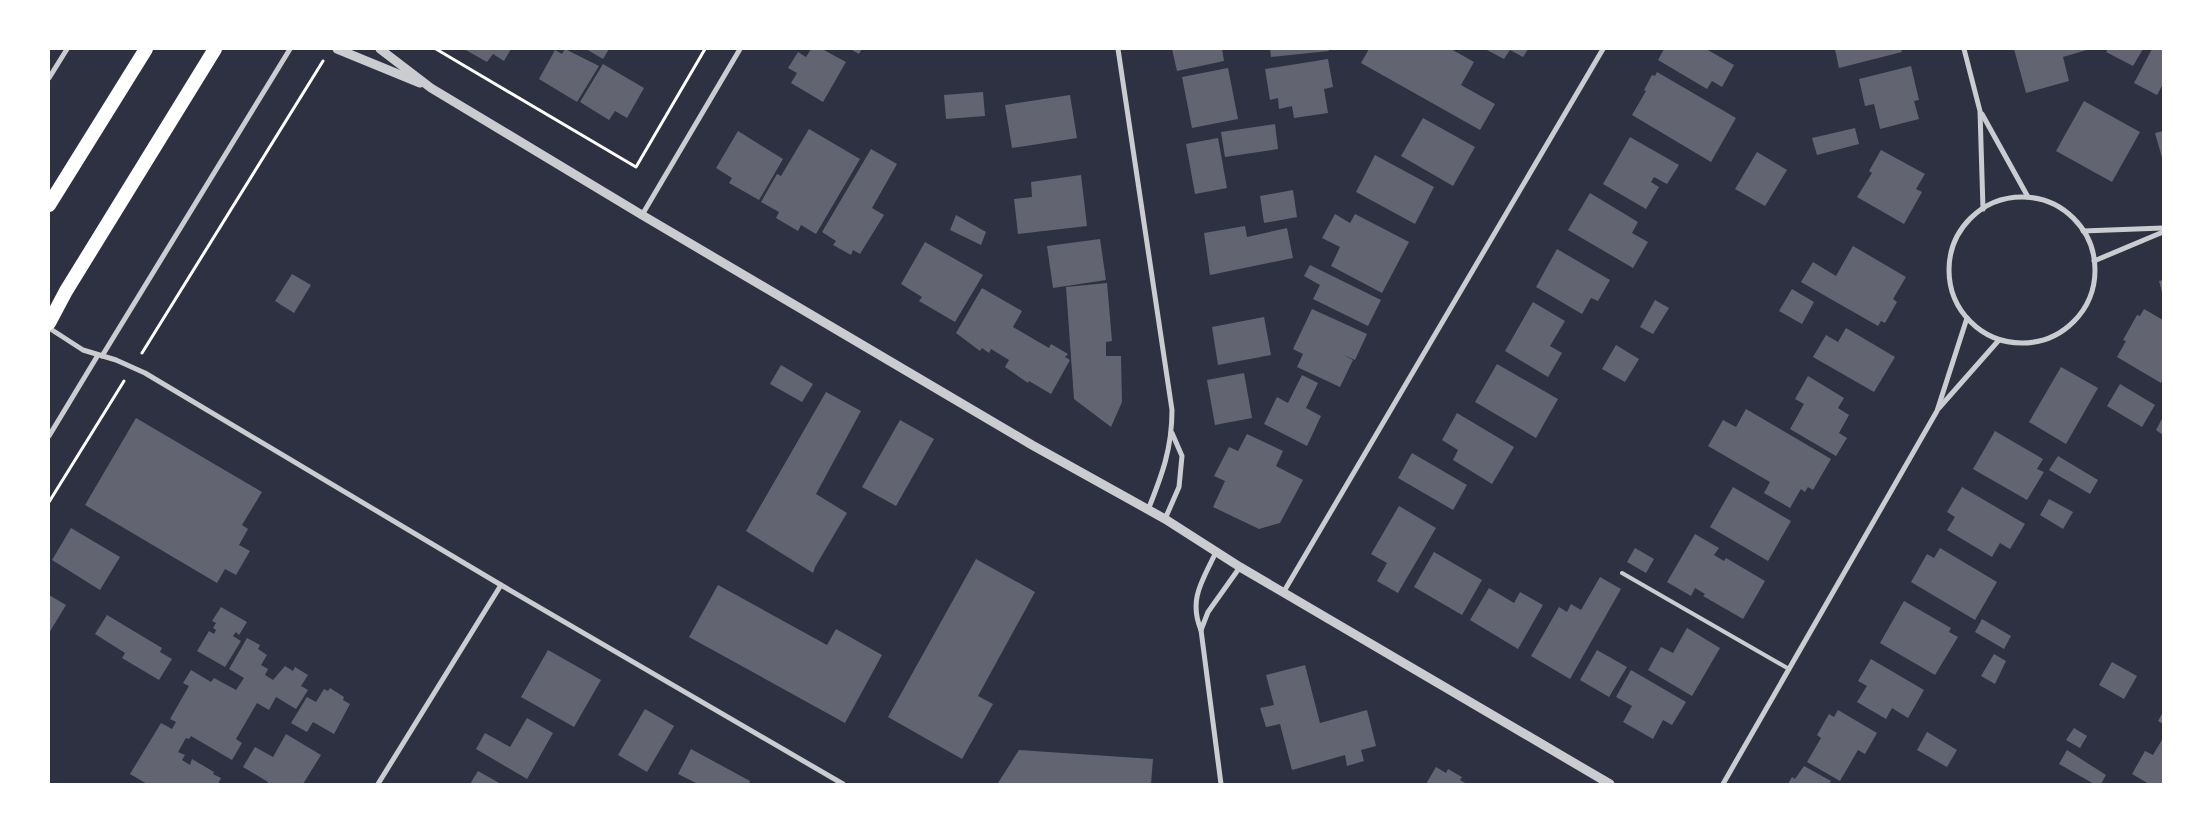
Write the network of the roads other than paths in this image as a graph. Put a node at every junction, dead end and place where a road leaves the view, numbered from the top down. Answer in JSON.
{"nodes":[{"id":1,"x":67,"y":49,"type":"edge"},
{"id":2,"x":146,"y":49,"type":"edge"},
{"id":3,"x":215,"y":49,"type":"edge"},
{"id":4,"x":290,"y":49,"type":"edge"},
{"id":5,"x":336,"y":49,"type":"edge"},
{"id":6,"x":380,"y":49,"type":"edge"},
{"id":7,"x":740,"y":49,"type":"edge"},
{"id":8,"x":1118,"y":49,"type":"edge"},
{"id":9,"x":1603,"y":49,"type":"edge"},
{"id":10,"x":1964,"y":49,"type":"edge"},
{"id":11,"x":49,"y":78,"type":"edge"},
{"id":12,"x":432,"y":88,"type":"junction"},
{"id":13,"x":1980,"y":111,"type":"junction"},
{"id":14,"x":2028,"y":197,"type":"junction"},
{"id":15,"x":49,"y":205,"type":"edge"},
{"id":16,"x":1983,"y":209,"type":"junction"},
{"id":17,"x":642,"y":215,"type":"junction"},
{"id":18,"x":2163,"y":228,"type":"edge"},
{"id":19,"x":2083,"y":231,"type":"junction"},
{"id":20,"x":2163,"y":232,"type":"edge"},
{"id":21,"x":2094,"y":261,"type":"junction"},
{"id":22,"x":1967,"y":318,"type":"junction"},
{"id":23,"x":49,"y":323,"type":"edge"},
{"id":24,"x":49,"y":328,"type":"edge"},
{"id":25,"x":1999,"y":340,"type":"junction"},
{"id":26,"x":100,"y":356,"type":"junction"},
{"id":27,"x":1937,"y":411,"type":"junction"},
{"id":28,"x":1172,"y":432,"type":"junction"},
{"id":29,"x":49,"y":436,"type":"edge"},
{"id":30,"x":1148,"y":510,"type":"junction"},
{"id":31,"x":1165,"y":520,"type":"junction"},
{"id":32,"x":1216,"y":552,"type":"junction"},
{"id":33,"x":1240,"y":567,"type":"junction"},
{"id":34,"x":1622,"y":572,"type":"dead end"},
{"id":35,"x":501,"y":585,"type":"junction"},
{"id":36,"x":1283,"y":593,"type":"junction"},
{"id":37,"x":1201,"y":630,"type":"junction"},
{"id":38,"x":1789,"y":669,"type":"junction"},
{"id":39,"x":378,"y":784,"type":"edge"},
{"id":40,"x":843,"y":784,"type":"edge"},
{"id":41,"x":1221,"y":784,"type":"edge"},
{"id":42,"x":1610,"y":784,"type":"edge"},
{"id":43,"x":1723,"y":784,"type":"edge"}],
"edges":[{"from":1,"to":11,"type":"street"},
{"from":2,"to":15,"type":"highway"},
{"from":3,"to":23,"type":"highway"},
{"from":4,"to":26,"type":"street"},
{"from":5,"to":12,"type":"street"},
{"from":6,"to":12,"type":"street"},
{"from":7,"to":17,"type":"street"},
{"from":8,"to":28,"type":"street"},
{"from":9,"to":36,"type":"street"},
{"from":10,"to":13,"type":"street"},
{"from":12,"to":17,"type":"street"},
{"from":13,"to":14,"type":"street"},
{"from":13,"to":16,"type":"street"},
{"from":14,"to":16,"type":"street"},
{"from":14,"to":19,"type":"street"},
{"from":16,"to":22,"type":"street"},
{"from":17,"to":30,"type":"street"},
{"from":18,"to":19,"type":"street"},
{"from":19,"to":21,"type":"street"},
{"from":20,"to":21,"type":"street"},
{"from":21,"to":25,"type":"street"},
{"from":22,"to":25,"type":"street"},
{"from":22,"to":27,"type":"street"},
{"from":24,"to":26,"type":"street"},
{"from":25,"to":27,"type":"street"},
{"from":26,"to":29,"type":"street"},
{"from":26,"to":35,"type":"street"},
{"from":27,"to":38,"type":"street"},
{"from":28,"to":30,"type":"street"},
{"from":28,"to":31,"type":"street"},
{"from":30,"to":31,"type":"street"},
{"from":31,"to":32,"type":"street"},
{"from":32,"to":33,"type":"street"},
{"from":32,"to":37,"type":"street"},
{"from":33,"to":36,"type":"street"},
{"from":33,"to":37,"type":"street"},
{"from":34,"to":38,"type":"lane"},
{"from":35,"to":39,"type":"street"},
{"from":35,"to":40,"type":"street"},
{"from":36,"to":42,"type":"street"},
{"from":37,"to":41,"type":"street"},
{"from":38,"to":43,"type":"street"}]}
